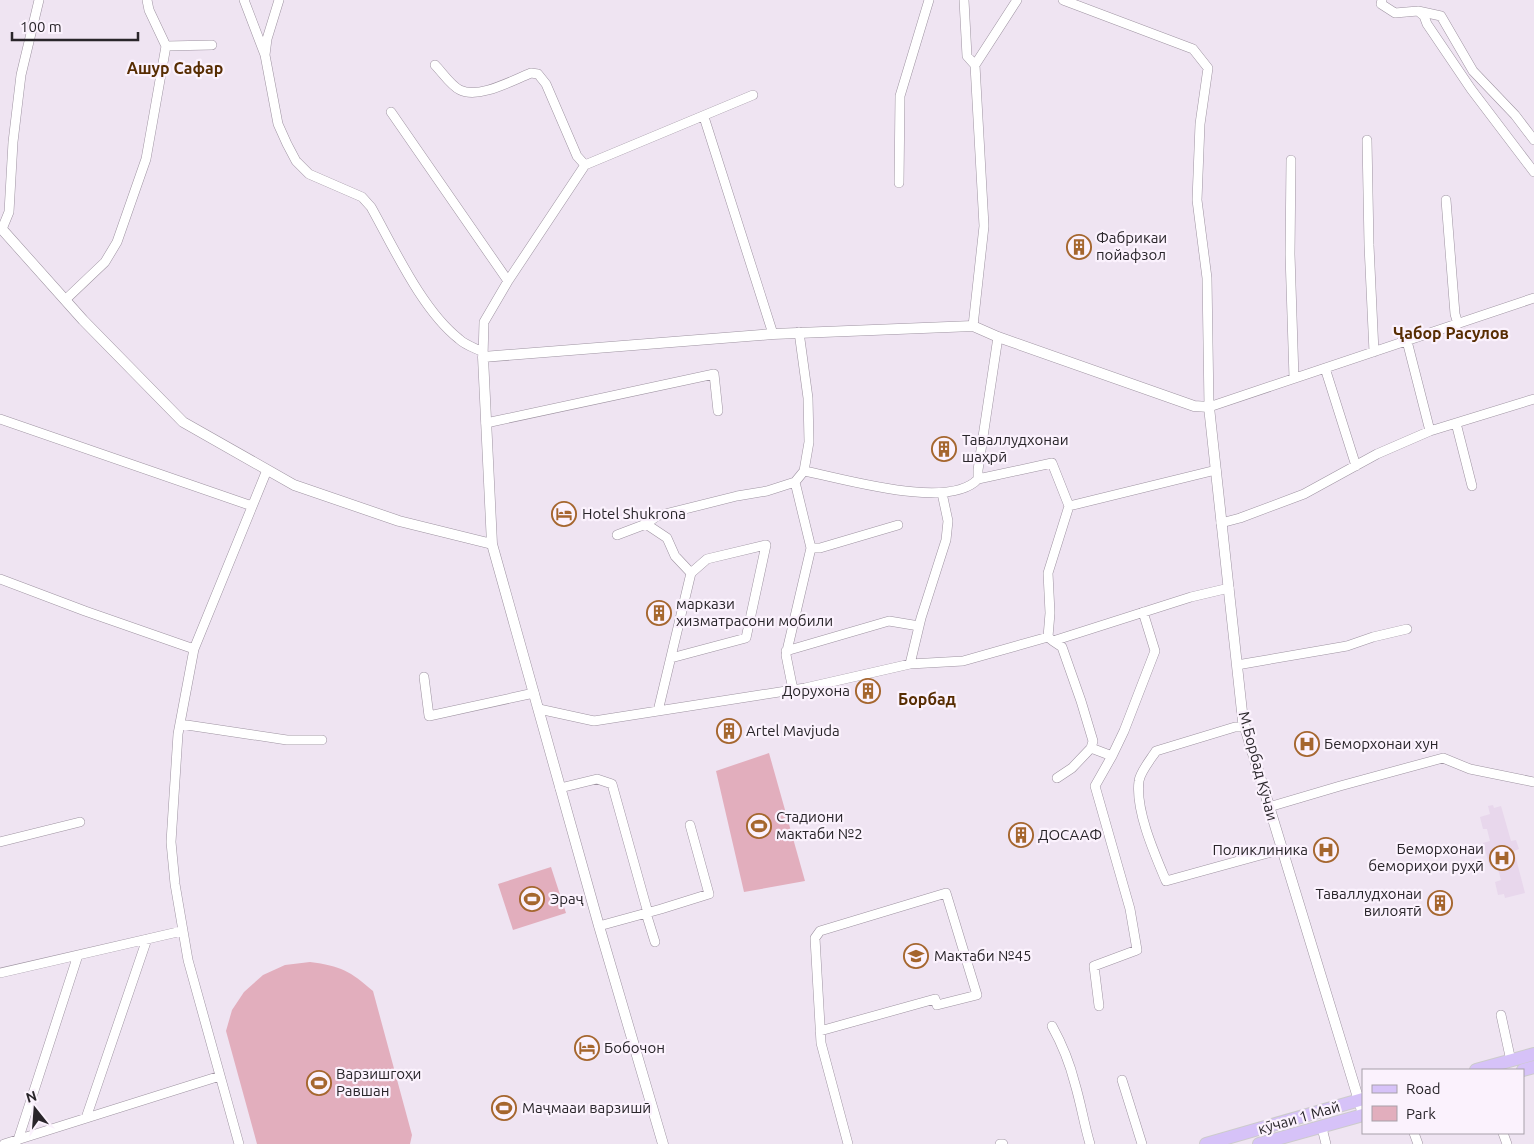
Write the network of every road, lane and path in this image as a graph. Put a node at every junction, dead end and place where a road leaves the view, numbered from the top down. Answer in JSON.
{"nodes":[{"id":1,"x":39,"y":0,"type":"edge"},
{"id":2,"x":147,"y":0,"type":"edge"},
{"id":3,"x":244,"y":0,"type":"edge"},
{"id":4,"x":279,"y":0,"type":"edge"},
{"id":5,"x":929,"y":0,"type":"edge"},
{"id":6,"x":964,"y":0,"type":"edge"},
{"id":7,"x":1017,"y":0,"type":"edge"},
{"id":8,"x":1063,"y":0,"type":"edge"},
{"id":9,"x":1382,"y":0,"type":"edge"},
{"id":10,"x":1418,"y":10,"type":"junction"},
{"id":11,"x":212,"y":45,"type":"dead end"},
{"id":12,"x":166,"y":46,"type":"junction"},
{"id":13,"x":265,"y":55,"type":"junction"},
{"id":14,"x":974,"y":64,"type":"junction"},
{"id":15,"x":435,"y":65,"type":"dead end"},
{"id":16,"x":753,"y":95,"type":"dead end"},
{"id":17,"x":391,"y":112,"type":"dead end"},
{"id":18,"x":704,"y":117,"type":"junction"},
{"id":19,"x":1367,"y":140,"type":"dead end"},
{"id":20,"x":1534,"y":140,"type":"edge"},
{"id":21,"x":1291,"y":160,"type":"dead end"},
{"id":22,"x":585,"y":165,"type":"junction"},
{"id":23,"x":1534,"y":172,"type":"edge"},
{"id":24,"x":899,"y":183,"type":"dead end"},
{"id":25,"x":1446,"y":200,"type":"dead end"},
{"id":26,"x":1,"y":228,"type":"edge"},
{"id":27,"x":508,"y":282,"type":"junction"},
{"id":28,"x":1534,"y":298,"type":"edge"},
{"id":29,"x":66,"y":300,"type":"junction"},
{"id":30,"x":1458,"y":324,"type":"junction"},
{"id":31,"x":973,"y":326,"type":"junction"},
{"id":32,"x":799,"y":332,"type":"junction"},
{"id":33,"x":773,"y":334,"type":"junction"},
{"id":34,"x":998,"y":337,"type":"junction"},
{"id":35,"x":1407,"y":341,"type":"junction"},
{"id":36,"x":1374,"y":352,"type":"junction"},
{"id":37,"x":483,"y":355,"type":"junction"},
{"id":38,"x":1325,"y":368,"type":"junction"},
{"id":39,"x":1294,"y":378,"type":"junction"},
{"id":40,"x":1534,"y":399,"type":"edge"},
{"id":41,"x":1209,"y":407,"type":"junction"},
{"id":42,"x":718,"y":411,"type":"dead end"},
{"id":43,"x":0,"y":419,"type":"edge"},
{"id":44,"x":486,"y":423,"type":"junction"},
{"id":45,"x":1456,"y":423,"type":"junction"},
{"id":46,"x":1430,"y":431,"type":"junction"},
{"id":47,"x":1356,"y":466,"type":"junction"},
{"id":48,"x":267,"y":470,"type":"junction"},
{"id":49,"x":1216,"y":470,"type":"junction"},
{"id":50,"x":804,"y":471,"type":"junction"},
{"id":51,"x":978,"y":479,"type":"junction"},
{"id":52,"x":795,"y":482,"type":"junction"},
{"id":53,"x":1472,"y":486,"type":"dead end"},
{"id":54,"x":942,"y":493,"type":"junction"},
{"id":55,"x":252,"y":506,"type":"junction"},
{"id":56,"x":1069,"y":506,"type":"junction"},
{"id":57,"x":1221,"y":523,"type":"junction"},
{"id":58,"x":646,"y":524,"type":"junction"},
{"id":59,"x":898,"y":524,"type":"dead end"},
{"id":60,"x":617,"y":535,"type":"dead end"},
{"id":61,"x":492,"y":544,"type":"junction"},
{"id":62,"x":811,"y":548,"type":"junction"},
{"id":63,"x":691,"y":573,"type":"junction"},
{"id":64,"x":0,"y":579,"type":"edge"},
{"id":65,"x":1229,"y":588,"type":"junction"},
{"id":66,"x":1143,"y":612,"type":"junction"},
{"id":67,"x":919,"y":626,"type":"junction"},
{"id":68,"x":1407,"y":629,"type":"dead end"},
{"id":69,"x":1050,"y":639,"type":"junction"},
{"id":70,"x":194,"y":649,"type":"junction"},
{"id":71,"x":786,"y":651,"type":"junction"},
{"id":72,"x":671,"y":658,"type":"junction"},
{"id":73,"x":910,"y":664,"type":"junction"},
{"id":74,"x":1237,"y":665,"type":"junction"},
{"id":75,"x":424,"y":677,"type":"dead end"},
{"id":76,"x":793,"y":690,"type":"junction"},
{"id":77,"x":534,"y":693,"type":"junction"},
{"id":78,"x":539,"y":709,"type":"junction"},
{"id":79,"x":658,"y":711,"type":"junction"},
{"id":80,"x":180,"y":724,"type":"junction"},
{"id":81,"x":1245,"y":727,"type":"junction"},
{"id":82,"x":322,"y":740,"type":"dead end"},
{"id":83,"x":1091,"y":748,"type":"junction"},
{"id":84,"x":1112,"y":756,"type":"junction"},
{"id":85,"x":1057,"y":778,"type":"dead end"},
{"id":86,"x":1534,"y":782,"type":"edge"},
{"id":87,"x":560,"y":788,"type":"junction"},
{"id":88,"x":1269,"y":807,"type":"junction"},
{"id":89,"x":80,"y":822,"type":"dead end"},
{"id":90,"x":690,"y":825,"type":"dead end"},
{"id":91,"x":0,"y":842,"type":"edge"},
{"id":92,"x":1282,"y":849,"type":"junction"},
{"id":93,"x":647,"y":913,"type":"junction"},
{"id":94,"x":599,"y":926,"type":"junction"},
{"id":95,"x":182,"y":931,"type":"junction"},
{"id":96,"x":147,"y":938,"type":"junction"},
{"id":97,"x":655,"y":942,"type":"dead end"},
{"id":98,"x":78,"y":955,"type":"junction"},
{"id":99,"x":0,"y":973,"type":"edge"},
{"id":100,"x":1099,"y":1006,"type":"dead end"},
{"id":101,"x":1501,"y":1015,"type":"dead end"},
{"id":102,"x":1052,"y":1026,"type":"dead end"},
{"id":103,"x":820,"y":1032,"type":"junction"},
{"id":104,"x":1534,"y":1054,"type":"edge"},
{"id":105,"x":1510,"y":1061,"type":"junction"},
{"id":106,"x":1480,"y":1069,"type":"edge"},
{"id":107,"x":220,"y":1076,"type":"junction"},
{"id":108,"x":1122,"y":1080,"type":"dead end"},
{"id":109,"x":1361,"y":1100,"type":"edge"},
{"id":110,"x":1362,"y":1115,"type":"edge"},
{"id":111,"x":86,"y":1118,"type":"junction"},
{"id":112,"x":1322,"y":1128,"type":"junction"},
{"id":113,"x":18,"y":1140,"type":"junction"},
{"id":114,"x":4,"y":1144,"type":"edge"},
{"id":115,"x":239,"y":1144,"type":"edge"},
{"id":116,"x":663,"y":1144,"type":"edge"},
{"id":117,"x":848,"y":1144,"type":"edge"},
{"id":118,"x":1090,"y":1144,"type":"edge"},
{"id":119,"x":1142,"y":1144,"type":"edge"},
{"id":120,"x":1206,"y":1144,"type":"edge"},
{"id":121,"x":1259,"y":1144,"type":"edge"},
{"id":122,"x":1326,"y":1144,"type":"edge"}],
"edges":[{"from":1,"to":26,"type":"street"},
{"from":2,"to":12,"type":"street"},
{"from":3,"to":13,"type":"street"},
{"from":4,"to":13,"type":"street"},
{"from":5,"to":24,"type":"street"},
{"from":6,"to":14,"type":"street"},
{"from":7,"to":14,"type":"street"},
{"from":8,"to":41,"type":"street"},
{"from":9,"to":10,"type":"street"},
{"from":10,"to":20,"type":"street"},
{"from":10,"to":23,"type":"street"},
{"from":11,"to":12,"type":"street"},
{"from":12,"to":29,"type":"street"},
{"from":13,"to":37,"type":"street"},
{"from":14,"to":31,"type":"street"},
{"from":15,"to":22,"type":"street"},
{"from":16,"to":18,"type":"street"},
{"from":17,"to":27,"type":"street"},
{"from":18,"to":22,"type":"street"},
{"from":18,"to":33,"type":"street"},
{"from":19,"to":36,"type":"street"},
{"from":21,"to":39,"type":"street"},
{"from":22,"to":27,"type":"street"},
{"from":25,"to":30,"type":"street"},
{"from":26,"to":29,"type":"street"},
{"from":27,"to":37,"type":"street"},
{"from":28,"to":30,"type":"street"},
{"from":29,"to":48,"type":"street"},
{"from":30,"to":35,"type":"street"},
{"from":31,"to":32,"type":"street"},
{"from":31,"to":34,"type":"street"},
{"from":32,"to":33,"type":"street"},
{"from":32,"to":50,"type":"street"},
{"from":33,"to":37,"type":"street"},
{"from":34,"to":41,"type":"street"},
{"from":34,"to":51,"type":"street"},
{"from":35,"to":36,"type":"street"},
{"from":35,"to":46,"type":"street"},
{"from":36,"to":38,"type":"street"},
{"from":37,"to":44,"type":"street"},
{"from":38,"to":39,"type":"street"},
{"from":38,"to":47,"type":"street"},
{"from":39,"to":41,"type":"street"},
{"from":40,"to":45,"type":"street"},
{"from":41,"to":49,"type":"street","name":"М.Борбад Кӯчаи"},
{"from":42,"to":44,"type":"street"},
{"from":43,"to":55,"type":"street"},
{"from":44,"to":61,"type":"street"},
{"from":45,"to":46,"type":"street"},
{"from":45,"to":53,"type":"street"},
{"from":46,"to":47,"type":"street"},
{"from":47,"to":57,"type":"street"},
{"from":48,"to":55,"type":"street"},
{"from":48,"to":61,"type":"street"},
{"from":49,"to":56,"type":"street"},
{"from":49,"to":57,"type":"street","name":"М.Борбад Кӯчаи"},
{"from":50,"to":52,"type":"street"},
{"from":50,"to":54,"type":"street"},
{"from":51,"to":54,"type":"street"},
{"from":51,"to":56,"type":"street"},
{"from":52,"to":58,"type":"street"},
{"from":52,"to":62,"type":"street"},
{"from":54,"to":67,"type":"street"},
{"from":55,"to":70,"type":"street"},
{"from":56,"to":69,"type":"street"},
{"from":57,"to":65,"type":"street","name":"М.Борбад Кӯчаи"},
{"from":58,"to":60,"type":"street"},
{"from":58,"to":63,"type":"street"},
{"from":59,"to":62,"type":"street"},
{"from":61,"to":77,"type":"street"},
{"from":62,"to":71,"type":"street"},
{"from":63,"to":72,"type":"street"},
{"from":63,"to":72,"type":"street"},
{"from":64,"to":70,"type":"street"},
{"from":65,"to":66,"type":"street"},
{"from":65,"to":74,"type":"street","name":"М.Борбад Кӯчаи"},
{"from":66,"to":69,"type":"street"},
{"from":66,"to":84,"type":"street"},
{"from":67,"to":71,"type":"street"},
{"from":67,"to":73,"type":"street"},
{"from":68,"to":74,"type":"street"},
{"from":69,"to":73,"type":"street"},
{"from":69,"to":83,"type":"street"},
{"from":70,"to":80,"type":"street"},
{"from":71,"to":76,"type":"street"},
{"from":72,"to":79,"type":"street"},
{"from":73,"to":76,"type":"street"},
{"from":74,"to":81,"type":"street","name":"М.Борбад Кӯчаи"},
{"from":75,"to":77,"type":"street"},
{"from":76,"to":79,"type":"street"},
{"from":77,"to":78,"type":"street"},
{"from":78,"to":79,"type":"street"},
{"from":78,"to":87,"type":"street"},
{"from":80,"to":82,"type":"street"},
{"from":80,"to":95,"type":"street"},
{"from":81,"to":88,"type":"street","name":"М.Борбад Кӯчаи"},
{"from":81,"to":92,"type":"street"},
{"from":83,"to":84,"type":"street"},
{"from":83,"to":85,"type":"street"},
{"from":84,"to":100,"type":"street"},
{"from":86,"to":88,"type":"street"},
{"from":87,"to":93,"type":"street"},
{"from":87,"to":94,"type":"street"},
{"from":88,"to":92,"type":"street","name":"М.Борбад Кӯчаи"},
{"from":89,"to":91,"type":"street"},
{"from":90,"to":93,"type":"street"},
{"from":92,"to":109,"type":"street","name":"М.Борбад Кӯчаи"},
{"from":93,"to":94,"type":"street"},
{"from":93,"to":97,"type":"street"},
{"from":94,"to":116,"type":"street"},
{"from":95,"to":96,"type":"street"},
{"from":95,"to":107,"type":"street"},
{"from":96,"to":98,"type":"street"},
{"from":96,"to":111,"type":"street"},
{"from":98,"to":99,"type":"street"},
{"from":98,"to":113,"type":"street"},
{"from":101,"to":105,"type":"street"},
{"from":102,"to":118,"type":"street"},
{"from":103,"to":103,"type":"street"},
{"from":103,"to":117,"type":"street"},
{"from":104,"to":105,"type":"main road"},
{"from":105,"to":106,"type":"main road"},
{"from":107,"to":111,"type":"street"},
{"from":107,"to":115,"type":"street"},
{"from":108,"to":119,"type":"street"},
{"from":109,"to":120,"type":"main road","name":"кӯчаи 1 Май"},
{"from":110,"to":112,"type":"main road","name":"кӯчаи 1 Май"},
{"from":111,"to":113,"type":"street"},
{"from":112,"to":121,"type":"main road","name":"кӯчаи 1 Май"},
{"from":112,"to":122,"type":"street"},
{"from":113,"to":114,"type":"street"}]}
